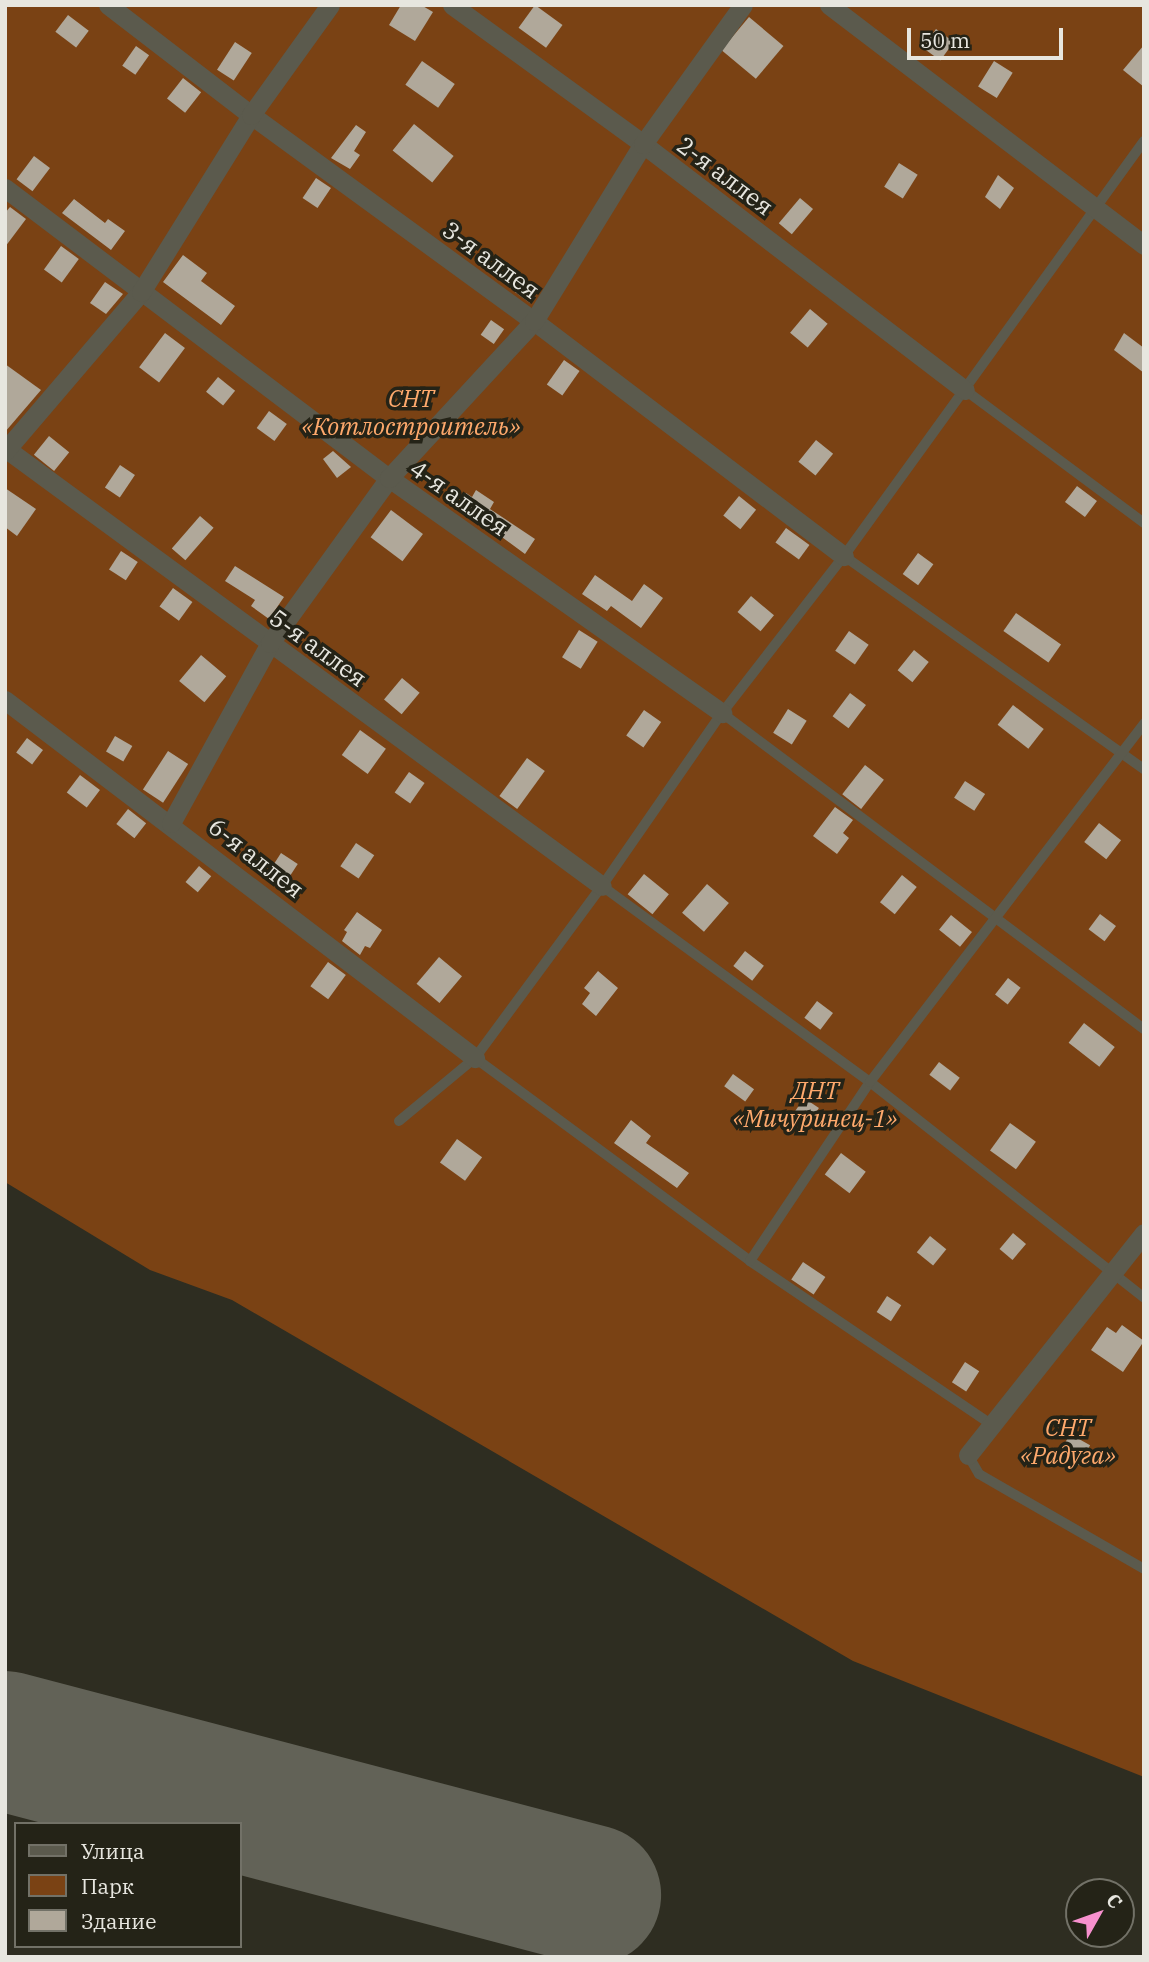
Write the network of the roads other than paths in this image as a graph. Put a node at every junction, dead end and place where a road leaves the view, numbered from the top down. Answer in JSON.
{"nodes":[{"id":1,"x":108,"y":5,"type":"edge"},
{"id":2,"x":330,"y":5,"type":"edge"},
{"id":3,"x":452,"y":5,"type":"edge"},
{"id":4,"x":743,"y":5,"type":"edge"},
{"id":5,"x":829,"y":5,"type":"edge"},
{"id":6,"x":251,"y":115,"type":"junction"},
{"id":7,"x":1144,"y":141,"type":"edge"},
{"id":8,"x":643,"y":144,"type":"junction"},
{"id":9,"x":5,"y":188,"type":"edge"},
{"id":10,"x":1093,"y":209,"type":"junction"},
{"id":11,"x":1144,"y":246,"type":"edge"},
{"id":12,"x":141,"y":292,"type":"junction"},
{"id":13,"x":534,"y":321,"type":"junction"},
{"id":14,"x":965,"y":390,"type":"junction"},
{"id":15,"x":6,"y":450,"type":"edge"},
{"id":16,"x":389,"y":478,"type":"junction"},
{"id":17,"x":1144,"y":523,"type":"edge"},
{"id":18,"x":844,"y":556,"type":"junction"},
{"id":19,"x":270,"y":643,"type":"junction"},
{"id":20,"x":5,"y":700,"type":"edge"},
{"id":21,"x":722,"y":713,"type":"junction"},
{"id":22,"x":1144,"y":723,"type":"edge"},
{"id":23,"x":1122,"y":752,"type":"junction"},
{"id":24,"x":1144,"y":769,"type":"edge"},
{"id":25,"x":171,"y":823,"type":"junction"},
{"id":26,"x":602,"y":886,"type":"junction"},
{"id":27,"x":995,"y":917,"type":"junction"},
{"id":28,"x":1144,"y":1029,"type":"edge"},
{"id":29,"x":475,"y":1058,"type":"junction"},
{"id":30,"x":870,"y":1082,"type":"junction"},
{"id":31,"x":400,"y":1121,"type":"dead end"},
{"id":32,"x":1144,"y":1233,"type":"edge"},
{"id":33,"x":750,"y":1261,"type":"junction"},
{"id":34,"x":1111,"y":1275,"type":"junction"},
{"id":35,"x":1144,"y":1298,"type":"edge"},
{"id":36,"x":991,"y":1424,"type":"junction"},
{"id":37,"x":968,"y":1455,"type":"joint"},
{"id":38,"x":1144,"y":1569,"type":"edge"}],
"edges":[{"from":1,"to":6,"type":"street","name":"3-я аллея"},
{"from":2,"to":6,"type":"street"},
{"from":3,"to":8,"type":"street","name":"2-я аллея"},
{"from":4,"to":8,"type":"street"},
{"from":5,"to":10,"type":"street"},
{"from":6,"to":12,"type":"street"},
{"from":6,"to":13,"type":"street","name":"3-я аллея"},
{"from":7,"to":10,"type":"lane"},
{"from":8,"to":13,"type":"street"},
{"from":8,"to":14,"type":"street","name":"2-я аллея"},
{"from":9,"to":12,"type":"street","name":"4-я аллея"},
{"from":10,"to":11,"type":"street"},
{"from":10,"to":14,"type":"lane"},
{"from":12,"to":15,"type":"street"},
{"from":12,"to":16,"type":"street","name":"4-я аллея"},
{"from":13,"to":16,"type":"street"},
{"from":13,"to":18,"type":"street","name":"3-я аллея"},
{"from":14,"to":17,"type":"lane"},
{"from":14,"to":18,"type":"lane"},
{"from":15,"to":19,"type":"street","name":"5-я аллея"},
{"from":16,"to":19,"type":"street"},
{"from":16,"to":21,"type":"street","name":"4-я аллея"},
{"from":18,"to":21,"type":"lane"},
{"from":18,"to":23,"type":"lane"},
{"from":19,"to":25,"type":"street"},
{"from":19,"to":26,"type":"street","name":"5-я аллея"},
{"from":20,"to":25,"type":"street","name":"6-я аллея"},
{"from":21,"to":26,"type":"lane"},
{"from":21,"to":27,"type":"lane"},
{"from":22,"to":23,"type":"lane"},
{"from":23,"to":24,"type":"lane"},
{"from":23,"to":27,"type":"lane"},
{"from":25,"to":29,"type":"street","name":"6-я аллея"},
{"from":26,"to":29,"type":"lane"},
{"from":26,"to":30,"type":"lane"},
{"from":27,"to":28,"type":"lane"},
{"from":27,"to":30,"type":"lane"},
{"from":29,"to":31,"type":"lane"},
{"from":29,"to":33,"type":"lane"},
{"from":30,"to":33,"type":"lane"},
{"from":30,"to":34,"type":"lane"},
{"from":32,"to":34,"type":"street"},
{"from":33,"to":36,"type":"lane"},
{"from":34,"to":35,"type":"lane"},
{"from":34,"to":36,"type":"street"},
{"from":36,"to":37,"type":"street"},
{"from":37,"to":38,"type":"lane"}]}
